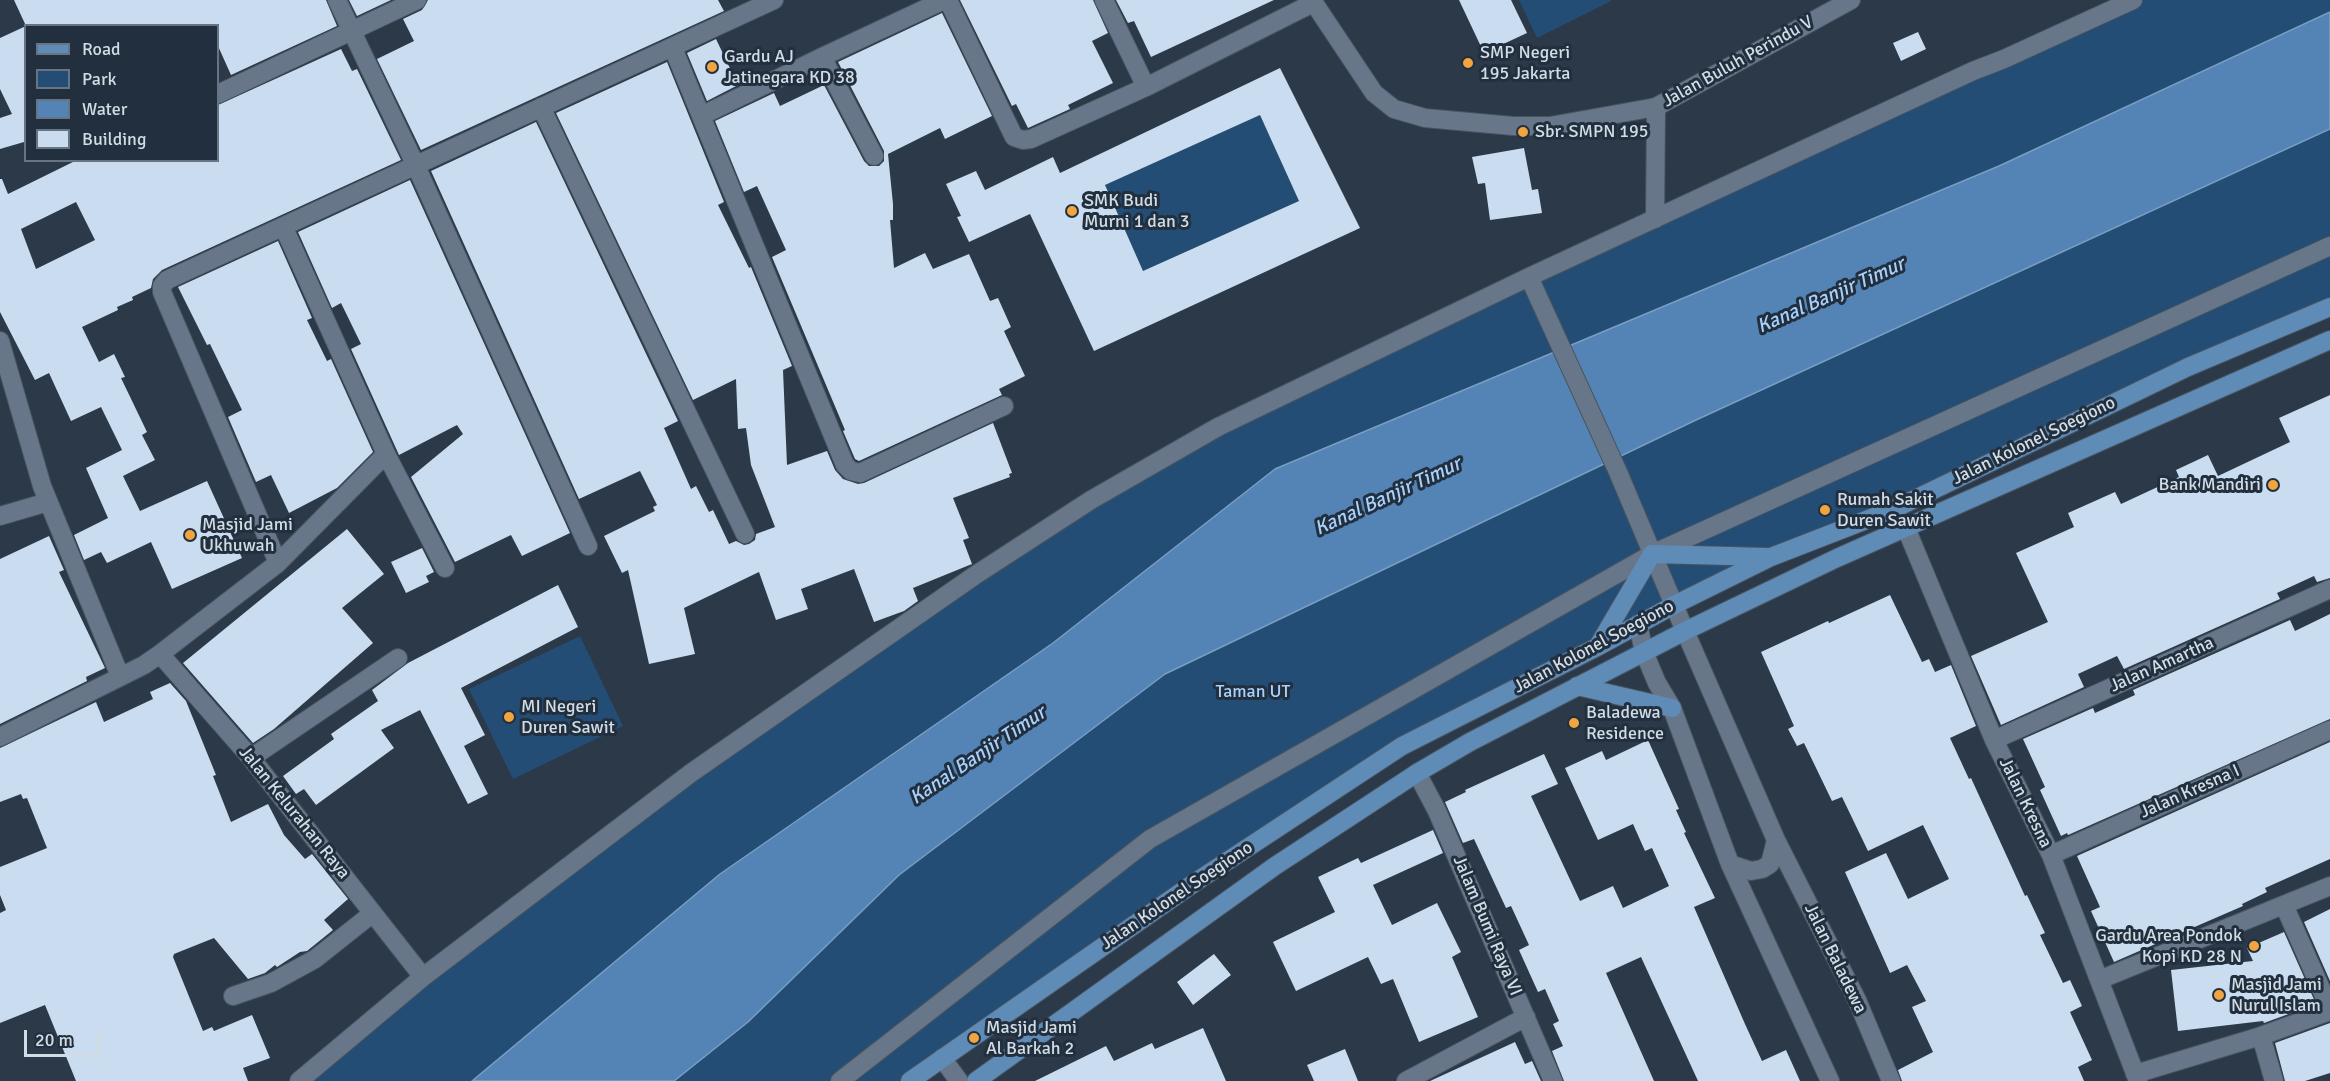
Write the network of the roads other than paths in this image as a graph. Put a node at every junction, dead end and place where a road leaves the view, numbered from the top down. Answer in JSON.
{"nodes":[{"id":1,"x":337,"y":0,"type":"edge"},
{"id":2,"x":417,"y":0,"type":"edge"},
{"id":3,"x":774,"y":0,"type":"edge"},
{"id":4,"x":946,"y":0,"type":"edge"},
{"id":5,"x":1104,"y":0,"type":"edge"},
{"id":6,"x":1851,"y":0,"type":"edge"},
{"id":7,"x":2133,"y":0,"type":"edge"},
{"id":8,"x":1312,"y":2,"type":"edge"},
{"id":9,"x":352,"y":30,"type":"junction"},
{"id":10,"x":674,"y":48,"type":"junction"},
{"id":11,"x":822,"y":57,"type":"junction"},
{"id":12,"x":1146,"y":87,"type":"junction"},
{"id":13,"x":219,"y":94,"type":"edge"},
{"id":14,"x":541,"y":107,"type":"junction"},
{"id":15,"x":1656,"y":107,"type":"junction"},
{"id":16,"x":701,"y":116,"type":"junction"},
{"id":17,"x":874,"y":156,"type":"dead end"},
{"id":18,"x":416,"y":166,"type":"junction"},
{"id":19,"x":1655,"y":219,"type":"junction"},
{"id":20,"x":284,"y":228,"type":"junction"},
{"id":21,"x":2330,"y":246,"type":"edge"},
{"id":22,"x":1532,"y":282,"type":"junction"},
{"id":23,"x":2330,"y":307,"type":"edge"},
{"id":24,"x":2330,"y":340,"type":"edge"},
{"id":25,"x":0,"y":341,"type":"edge"},
{"id":26,"x":1004,"y":406,"type":"dead end"},
{"id":27,"x":386,"y":454,"type":"junction"},
{"id":28,"x":48,"y":502,"type":"junction"},
{"id":29,"x":0,"y":516,"type":"edge"},
{"id":30,"x":1906,"y":528,"type":"junction"},
{"id":31,"x":746,"y":534,"type":"dead end"},
{"id":32,"x":588,"y":546,"type":"dead end"},
{"id":33,"x":1650,"y":550,"type":"junction"},
{"id":34,"x":1771,"y":557,"type":"junction"},
{"id":35,"x":278,"y":563,"type":"junction"},
{"id":36,"x":445,"y":568,"type":"dead end"},
{"id":37,"x":2330,"y":589,"type":"edge"},
{"id":38,"x":1674,"y":605,"type":"junction"},
{"id":39,"x":1638,"y":624,"type":"junction"},
{"id":40,"x":1685,"y":630,"type":"junction"},
{"id":41,"x":1598,"y":647,"type":"junction"},
{"id":42,"x":1644,"y":652,"type":"junction"},
{"id":43,"x":160,"y":654,"type":"junction"},
{"id":44,"x":398,"y":658,"type":"dead end"},
{"id":45,"x":120,"y":676,"type":"junction"},
{"id":46,"x":1577,"y":686,"type":"junction"},
{"id":47,"x":1672,"y":708,"type":"junction"},
{"id":48,"x":2330,"y":730,"type":"edge"},
{"id":49,"x":0,"y":737,"type":"edge"},
{"id":50,"x":1994,"y":740,"type":"junction"},
{"id":51,"x":251,"y":758,"type":"junction"},
{"id":52,"x":1417,"y":773,"type":"junction"},
{"id":53,"x":1776,"y":840,"type":"junction"},
{"id":54,"x":2051,"y":855,"type":"junction"},
{"id":55,"x":1730,"y":864,"type":"junction"},
{"id":56,"x":2330,"y":886,"type":"edge"},
{"id":57,"x":2284,"y":905,"type":"junction"},
{"id":58,"x":373,"y":913,"type":"junction"},
{"id":59,"x":423,"y":977,"type":"junction"},
{"id":60,"x":2099,"y":980,"type":"junction"},
{"id":61,"x":233,"y":996,"type":"dead end"},
{"id":62,"x":2330,"y":1010,"type":"edge"},
{"id":63,"x":1526,"y":1017,"type":"junction"},
{"id":64,"x":2261,"y":1036,"type":"junction"},
{"id":65,"x":942,"y":1058,"type":"junction"},
{"id":66,"x":2137,"y":1077,"type":"edge"},
{"id":67,"x":299,"y":1081,"type":"edge"},
{"id":68,"x":840,"y":1081,"type":"edge"},
{"id":69,"x":910,"y":1081,"type":"edge"},
{"id":70,"x":959,"y":1081,"type":"edge"},
{"id":71,"x":976,"y":1081,"type":"edge"},
{"id":72,"x":1406,"y":1081,"type":"edge"},
{"id":73,"x":1553,"y":1081,"type":"edge"},
{"id":74,"x":1830,"y":1081,"type":"edge"},
{"id":75,"x":1891,"y":1081,"type":"edge"},
{"id":76,"x":2274,"y":1081,"type":"edge"}],
"edges":[{"from":1,"to":9,"type":"street"},
{"from":2,"to":9,"type":"street"},
{"from":3,"to":10,"type":"street"},
{"from":4,"to":11,"type":"street"},
{"from":4,"to":12,"type":"street"},
{"from":5,"to":12,"type":"street"},
{"from":6,"to":15,"type":"street","name":"Jalan Buluh Perindu V"},
{"from":7,"to":19,"type":"street"},
{"from":8,"to":12,"type":"street"},
{"from":8,"to":15,"type":"street","name":"Jalan Buluh Perindu V"},
{"from":9,"to":13,"type":"street"},
{"from":9,"to":18,"type":"street"},
{"from":10,"to":14,"type":"street"},
{"from":10,"to":16,"type":"street"},
{"from":11,"to":16,"type":"street"},
{"from":11,"to":17,"type":"street"},
{"from":14,"to":18,"type":"street"},
{"from":14,"to":31,"type":"street"},
{"from":15,"to":19,"type":"street"},
{"from":16,"to":26,"type":"street"},
{"from":18,"to":20,"type":"street"},
{"from":18,"to":32,"type":"street"},
{"from":19,"to":22,"type":"street"},
{"from":20,"to":27,"type":"street"},
{"from":20,"to":35,"type":"street"},
{"from":21,"to":33,"type":"street"},
{"from":22,"to":33,"type":"street","name":"Jalan Baladewa"},
{"from":22,"to":59,"type":"street"},
{"from":23,"to":34,"type":"main road","name":"Jalan Kolonel Soegiono"},
{"from":24,"to":30,"type":"main road","name":"Jalan Kolonel Soegiono"},
{"from":25,"to":28,"type":"street"},
{"from":27,"to":35,"type":"street"},
{"from":27,"to":36,"type":"street"},
{"from":28,"to":29,"type":"street"},
{"from":28,"to":45,"type":"street"},
{"from":30,"to":40,"type":"main road","name":"Jalan Kolonel Soegiono"},
{"from":30,"to":50,"type":"street","name":"Jalan Kresna"},
{"from":33,"to":34,"type":"main road"},
{"from":33,"to":38,"type":"street","name":"Jalan Baladewa"},
{"from":33,"to":41,"type":"main road"},
{"from":33,"to":68,"type":"street"},
{"from":34,"to":38,"type":"main road","name":"Jalan Kolonel Soegiono"},
{"from":35,"to":43,"type":"street"},
{"from":37,"to":50,"type":"street","name":"Jalan Amartha"},
{"from":38,"to":39,"type":"main road","name":"Jalan Kolonel Soegiono"},
{"from":38,"to":40,"type":"street","name":"Jalan Baladewa"},
{"from":39,"to":41,"type":"main road","name":"Jalan Kolonel Soegiono"},
{"from":39,"to":42,"type":"street"},
{"from":40,"to":42,"type":"main road","name":"Jalan Kolonel Soegiono"},
{"from":40,"to":53,"type":"street","name":"Jalan Baladewa"},
{"from":41,"to":65,"type":"main road","name":"Jalan Kolonel Soegiono"},
{"from":42,"to":46,"type":"main road","name":"Jalan Kolonel Soegiono"},
{"from":42,"to":47,"type":"street"},
{"from":43,"to":45,"type":"street"},
{"from":43,"to":51,"type":"street","name":"Jalan Kelurahan Raya"},
{"from":44,"to":51,"type":"street"},
{"from":45,"to":49,"type":"street"},
{"from":46,"to":47,"type":"main road"},
{"from":46,"to":52,"type":"main road","name":"Jalan Kolonel Soegiono"},
{"from":47,"to":55,"type":"street"},
{"from":48,"to":54,"type":"street","name":"Jalan Kresna I"},
{"from":50,"to":54,"type":"street","name":"Jalan Kresna"},
{"from":51,"to":58,"type":"street","name":"Jalan Kelurahan Raya"},
{"from":52,"to":63,"type":"street","name":"Jalam Bumi Raya VI"},
{"from":52,"to":71,"type":"main road","name":"Jalan Kolonel Soegiono"},
{"from":53,"to":55,"type":"street"},
{"from":53,"to":75,"type":"street","name":"Jalan Baladewa"},
{"from":54,"to":60,"type":"street","name":"Jalan Kresna"},
{"from":55,"to":74,"type":"street"},
{"from":56,"to":57,"type":"street"},
{"from":57,"to":60,"type":"street"},
{"from":57,"to":62,"type":"street"},
{"from":58,"to":59,"type":"street","name":"Jalan Kelurahan Raya"},
{"from":58,"to":61,"type":"street"},
{"from":59,"to":67,"type":"street"},
{"from":60,"to":66,"type":"street","name":"Jalan Kresna"},
{"from":62,"to":64,"type":"street"},
{"from":63,"to":72,"type":"street"},
{"from":63,"to":73,"type":"street","name":"Jalam Bumi Raya VI"},
{"from":64,"to":66,"type":"street"},
{"from":64,"to":76,"type":"street"},
{"from":65,"to":69,"type":"main road","name":"Jalan Kolonel Soegiono"},
{"from":65,"to":70,"type":"street"}]}
